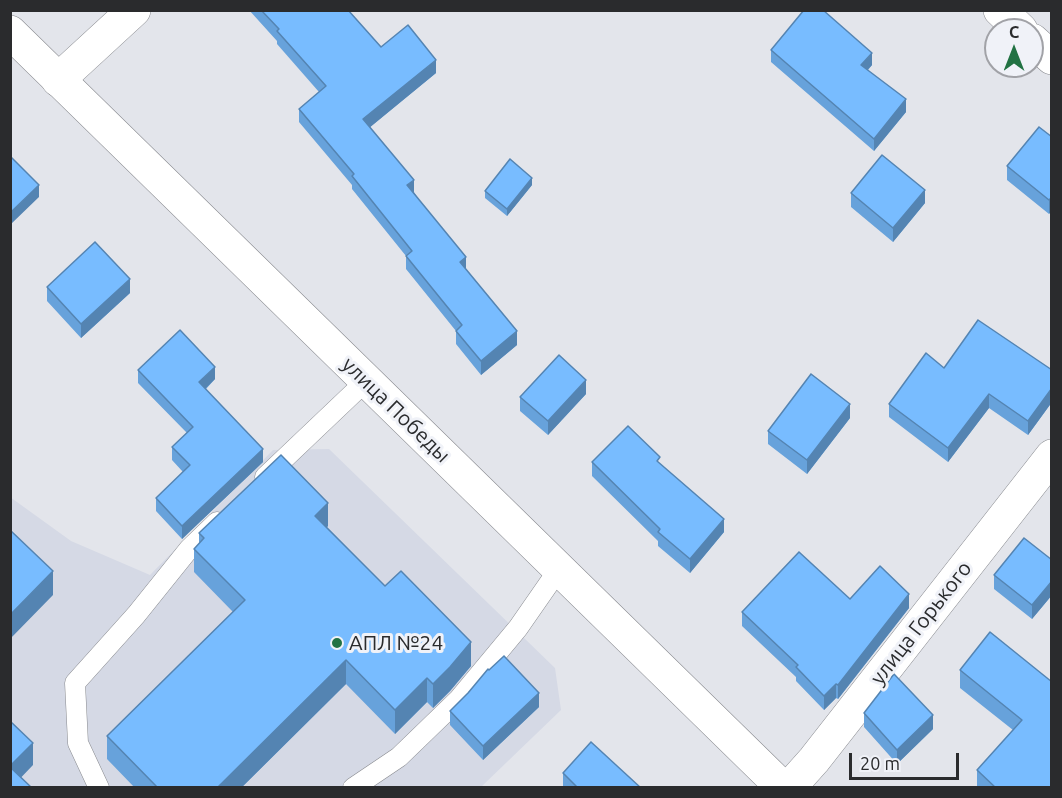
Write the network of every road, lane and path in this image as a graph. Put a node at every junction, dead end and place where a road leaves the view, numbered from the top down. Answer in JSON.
{"nodes":[{"id":1,"x":134,"y":10,"type":"edge"},
{"id":2,"x":10,"y":32,"type":"edge"},
{"id":3,"x":58,"y":80,"type":"junction"},
{"id":4,"x":366,"y":381,"type":"junction"},
{"id":5,"x":1052,"y":456,"type":"edge"},
{"id":6,"x":249,"y":492,"type":"edge"},
{"id":7,"x":232,"y":508,"type":"edge"},
{"id":8,"x":559,"y":569,"type":"junction"},
{"id":9,"x":99,"y":788,"type":"edge"},
{"id":10,"x":353,"y":788,"type":"edge"},
{"id":11,"x":783,"y":788,"type":"edge"},
{"id":12,"x":789,"y":788,"type":"edge"}],
"edges":[{"from":1,"to":3,"type":"main road"},
{"from":2,"to":3,"type":"main road","name":"улица Победы"},
{"from":3,"to":4,"type":"main road","name":"улица Победы"},
{"from":4,"to":6,"type":"lane"},
{"from":4,"to":8,"type":"main road","name":"улица Победы"},
{"from":5,"to":12,"type":"main road","name":"улица Горького"},
{"from":7,"to":9,"type":"lane"},
{"from":8,"to":10,"type":"lane"},
{"from":8,"to":11,"type":"main road","name":"улица Победы"}]}
